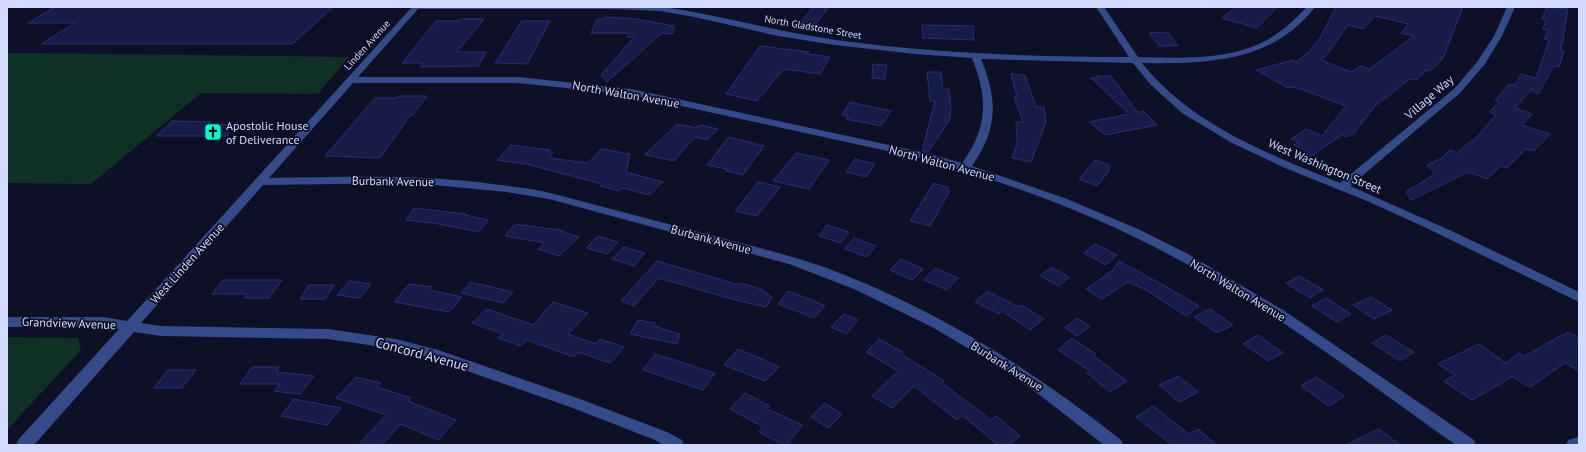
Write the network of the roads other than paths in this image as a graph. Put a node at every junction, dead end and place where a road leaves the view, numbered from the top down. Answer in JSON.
{"nodes":[{"id":1,"x":416,"y":7,"type":"edge"},
{"id":2,"x":1100,"y":7,"type":"edge"},
{"id":3,"x":1310,"y":7,"type":"edge"},
{"id":4,"x":1511,"y":7,"type":"edge"},
{"id":5,"x":976,"y":57,"type":"junction"},
{"id":6,"x":1136,"y":60,"type":"junction"},
{"id":7,"x":350,"y":80,"type":"junction"},
{"id":8,"x":965,"y":167,"type":"junction"},
{"id":9,"x":259,"y":182,"type":"junction"},
{"id":10,"x":1342,"y":187,"type":"junction"},
{"id":11,"x":1579,"y":298,"type":"edge"},
{"id":12,"x":7,"y":322,"type":"edge"},
{"id":13,"x":130,"y":326,"type":"junction"},
{"id":14,"x":1579,"y":443,"type":"edge"},
{"id":15,"x":24,"y":445,"type":"edge"},
{"id":16,"x":676,"y":445,"type":"edge"},
{"id":17,"x":1115,"y":445,"type":"edge"},
{"id":18,"x":1468,"y":445,"type":"edge"},
{"id":19,"x":1574,"y":445,"type":"edge"}],
"edges":[{"from":1,"to":5,"type":"street","name":"North Gladstone Street"},
{"from":1,"to":7,"type":"street","name":"Linden Avenue"},
{"from":2,"to":6,"type":"street","name":"West Washington Street"},
{"from":3,"to":6,"type":"street","name":"North Gladstone Street"},
{"from":4,"to":10,"type":"street","name":"Village Way"},
{"from":5,"to":6,"type":"street","name":"North Gladstone Street"},
{"from":5,"to":8,"type":"street"},
{"from":6,"to":10,"type":"street","name":"West Washington Street"},
{"from":7,"to":8,"type":"street","name":"North Walton Avenue"},
{"from":7,"to":9,"type":"street","name":"West Linden Avenue"},
{"from":8,"to":18,"type":"street","name":"North Walton Avenue"},
{"from":9,"to":13,"type":"street","name":"West Linden Avenue"},
{"from":9,"to":17,"type":"street","name":"Burbank Avenue"},
{"from":10,"to":11,"type":"street","name":"West Washington Street"},
{"from":12,"to":13,"type":"street","name":"Grandview Avenue"},
{"from":13,"to":15,"type":"street","name":"West Linden Avenue"},
{"from":13,"to":16,"type":"street","name":"Concord Avenue"},
{"from":14,"to":19,"type":"street"}]}
